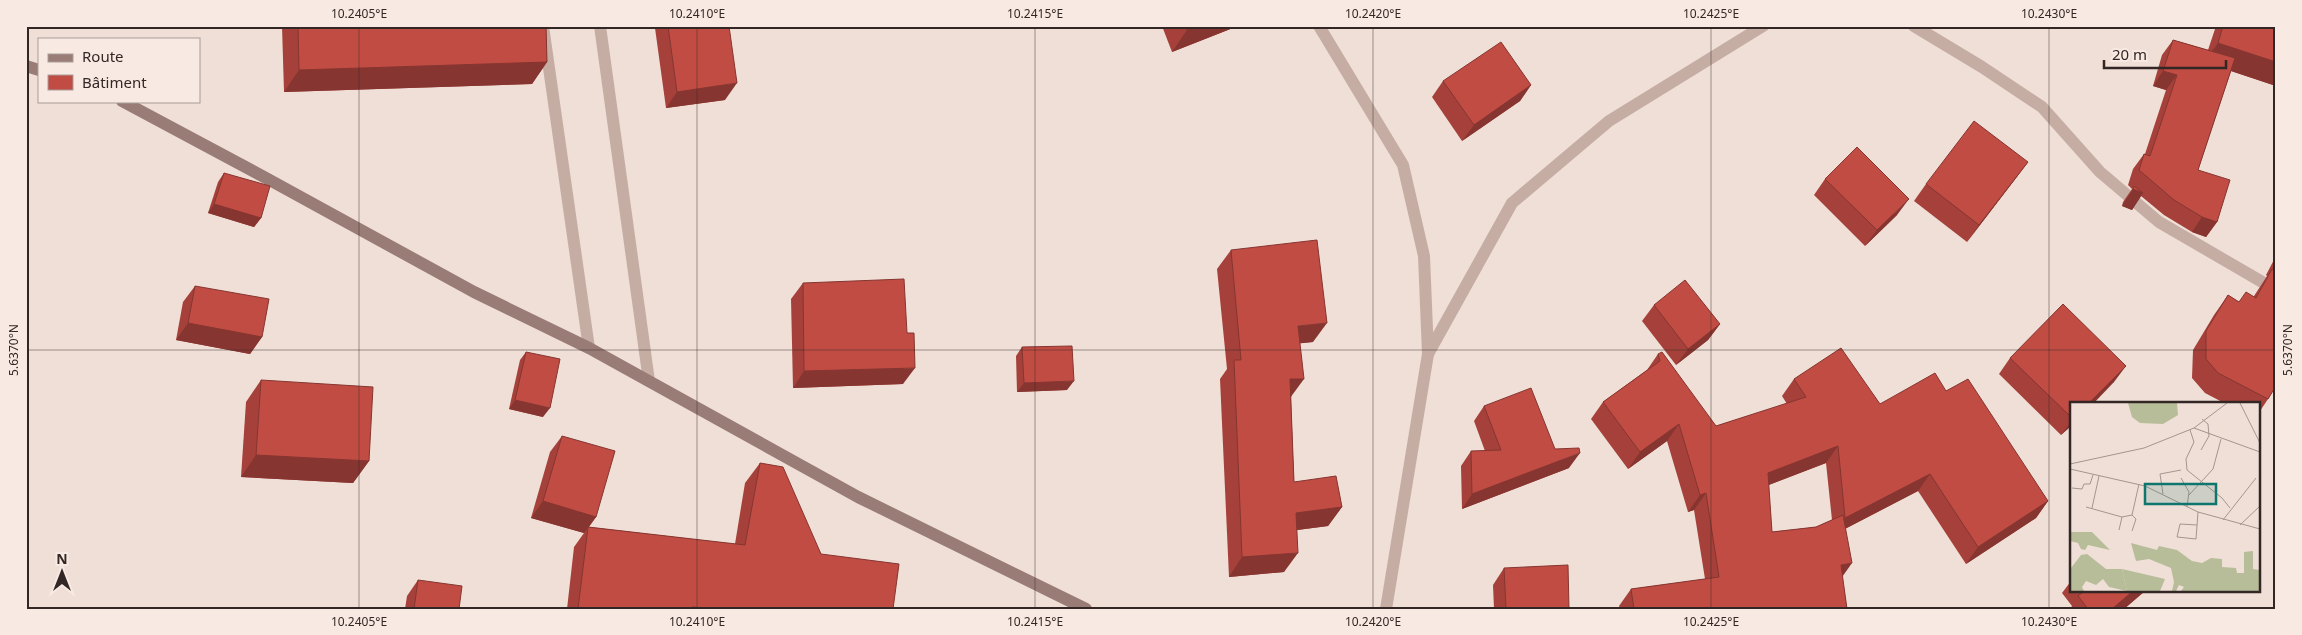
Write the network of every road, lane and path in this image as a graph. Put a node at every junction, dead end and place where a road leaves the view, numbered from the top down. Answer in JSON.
{"nodes":[{"id":1,"x":543,"y":26,"type":"edge"},
{"id":2,"x":600,"y":26,"type":"edge"},
{"id":3,"x":1319,"y":26,"type":"edge"},
{"id":4,"x":1763,"y":26,"type":"edge"},
{"id":5,"x":1914,"y":26,"type":"edge"},
{"id":6,"x":26,"y":66,"type":"edge"},
{"id":7,"x":38,"y":70,"type":"edge"},
{"id":8,"x":124,"y":102,"type":"edge"},
{"id":9,"x":2276,"y":290,"type":"edge"},
{"id":10,"x":589,"y":348,"type":"junction"},
{"id":11,"x":1428,"y":354,"type":"junction"},
{"id":12,"x":649,"y":381,"type":"junction"},
{"id":13,"x":1086,"y":609,"type":"edge"},
{"id":14,"x":1386,"y":609,"type":"edge"}],
"edges":[{"from":1,"to":10,"type":"street"},
{"from":2,"to":12,"type":"street"},
{"from":3,"to":11,"type":"street"},
{"from":4,"to":11,"type":"street"},
{"from":5,"to":9,"type":"street"},
{"from":6,"to":7,"type":"street"},
{"from":8,"to":10,"type":"street"},
{"from":10,"to":12,"type":"street"},
{"from":11,"to":14,"type":"street"},
{"from":12,"to":13,"type":"street"}]}
